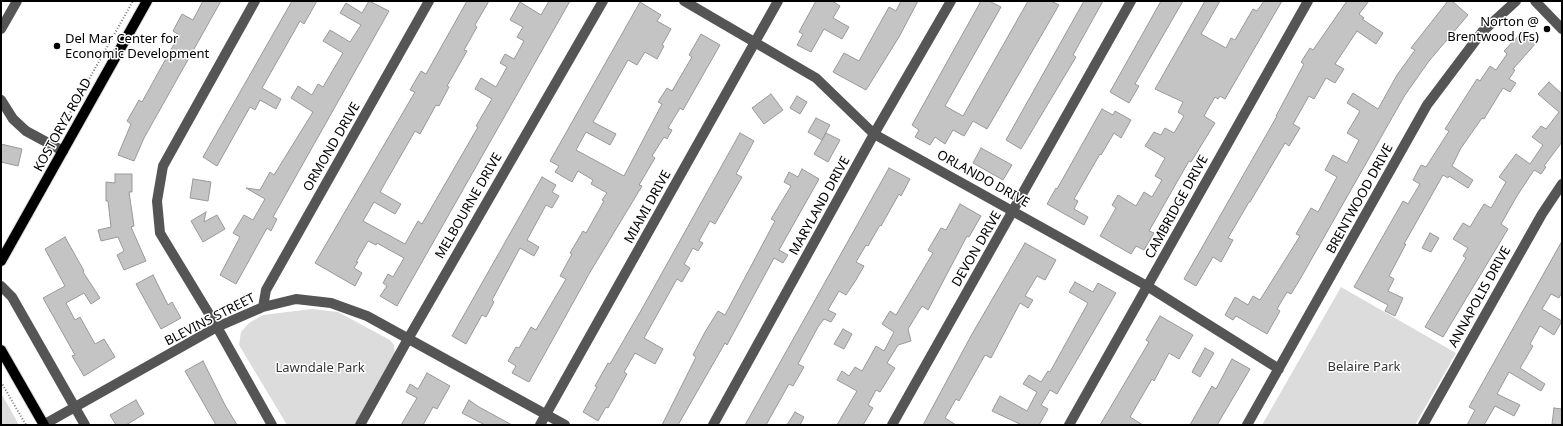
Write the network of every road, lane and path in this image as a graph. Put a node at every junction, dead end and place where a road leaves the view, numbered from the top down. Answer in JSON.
{"nodes":[{"id":1,"x":17,"y":1,"type":"edge"},
{"id":2,"x":133,"y":1,"type":"edge"},
{"id":3,"x":147,"y":1,"type":"edge"},
{"id":4,"x":255,"y":1,"type":"edge"},
{"id":5,"x":429,"y":1,"type":"edge"},
{"id":6,"x":603,"y":1,"type":"edge"},
{"id":7,"x":684,"y":1,"type":"edge"},
{"id":8,"x":778,"y":1,"type":"edge"},
{"id":9,"x":951,"y":1,"type":"edge"},
{"id":10,"x":1131,"y":1,"type":"edge"},
{"id":11,"x":1308,"y":1,"type":"edge"},
{"id":12,"x":1516,"y":1,"type":"edge"},
{"id":13,"x":1535,"y":1,"type":"edge"},
{"id":14,"x":1561,"y":26,"type":"edge"},
{"id":15,"x":1,"y":29,"type":"edge"},
{"id":16,"x":755,"y":42,"type":"junction"},
{"id":17,"x":1,"y":100,"type":"edge"},
{"id":18,"x":874,"y":134,"type":"junction"},
{"id":19,"x":51,"y":145,"type":"junction"},
{"id":20,"x":63,"y":151,"type":"junction"},
{"id":21,"x":1562,"y":184,"type":"edge"},
{"id":22,"x":1013,"y":211,"type":"junction"},
{"id":23,"x":1,"y":261,"type":"edge"},
{"id":24,"x":1,"y":286,"type":"edge"},
{"id":25,"x":1147,"y":286,"type":"junction"},
{"id":26,"x":263,"y":307,"type":"junction"},
{"id":27,"x":218,"y":327,"type":"junction"},
{"id":28,"x":408,"y":339,"type":"junction"},
{"id":29,"x":1,"y":350,"type":"edge"},
{"id":30,"x":1278,"y":369,"type":"junction"},
{"id":31,"x":1,"y":382,"type":"edge"},
{"id":32,"x":75,"y":407,"type":"junction"},
{"id":33,"x":546,"y":414,"type":"junction"},
{"id":34,"x":26,"y":425,"type":"edge"},
{"id":35,"x":44,"y":425,"type":"edge"},
{"id":36,"x":85,"y":425,"type":"edge"},
{"id":37,"x":272,"y":425,"type":"edge"},
{"id":38,"x":360,"y":425,"type":"edge"},
{"id":39,"x":540,"y":425,"type":"edge"},
{"id":40,"x":565,"y":425,"type":"edge"},
{"id":41,"x":713,"y":425,"type":"edge"},
{"id":42,"x":892,"y":425,"type":"edge"},
{"id":43,"x":1069,"y":425,"type":"edge"},
{"id":44,"x":1247,"y":425,"type":"edge"},
{"id":45,"x":1423,"y":425,"type":"edge"}],
"edges":[{"from":1,"to":15,"type":"street"},
{"from":2,"to":19,"type":"path"},
{"from":3,"to":20,"type":"main road","name":"KOSTORYZ ROAD"},
{"from":4,"to":27,"type":"street"},
{"from":5,"to":26,"type":"street","name":"ORMOND DRIVE"},
{"from":6,"to":28,"type":"street","name":"MELBOURNE DRIVE"},
{"from":7,"to":16,"type":"street","name":"ORLANDO DRIVE"},
{"from":8,"to":16,"type":"street","name":"MIAMI DRIVE"},
{"from":9,"to":18,"type":"street","name":"MARYLAND DRIVE"},
{"from":10,"to":22,"type":"street","name":"DEVON DRIVE"},
{"from":11,"to":25,"type":"street","name":"CAMBRIDGE DRIVE"},
{"from":12,"to":30,"type":"street","name":"BRENTWOOD DRIVE"},
{"from":13,"to":14,"type":"street"},
{"from":16,"to":18,"type":"street","name":"ORLANDO DRIVE"},
{"from":16,"to":33,"type":"street","name":"MIAMI DRIVE"},
{"from":17,"to":19,"type":"street"},
{"from":18,"to":22,"type":"street","name":"ORLANDO DRIVE"},
{"from":18,"to":41,"type":"street","name":"MARYLAND DRIVE"},
{"from":19,"to":20,"type":"street"},
{"from":20,"to":23,"type":"main road","name":"KOSTORYZ ROAD"},
{"from":21,"to":45,"type":"street","name":"ANNAPOLIS DRIVE"},
{"from":22,"to":25,"type":"street","name":"ORLANDO DRIVE"},
{"from":22,"to":42,"type":"street","name":"DEVON DRIVE"},
{"from":24,"to":32,"type":"street"},
{"from":25,"to":30,"type":"street","name":"ORLANDO DRIVE"},
{"from":25,"to":43,"type":"street","name":"CAMBRIDGE DRIVE"},
{"from":26,"to":27,"type":"street","name":"BLEVINS STREET"},
{"from":26,"to":28,"type":"street","name":"BLEVINS STREET"},
{"from":27,"to":32,"type":"street","name":"BLEVINS STREET"},
{"from":27,"to":37,"type":"street"},
{"from":28,"to":33,"type":"street","name":"BLEVINS STREET"},
{"from":28,"to":38,"type":"street","name":"MELBOURNE DRIVE"},
{"from":29,"to":35,"type":"main road"},
{"from":30,"to":44,"type":"street","name":"BRENTWOOD DRIVE"},
{"from":31,"to":34,"type":"path"},
{"from":32,"to":35,"type":"street","name":"BLEVINS STREET"},
{"from":32,"to":36,"type":"street"},
{"from":33,"to":39,"type":"street","name":"MIAMI DRIVE"},
{"from":33,"to":40,"type":"street","name":"BLEVINS STREET"}]}
